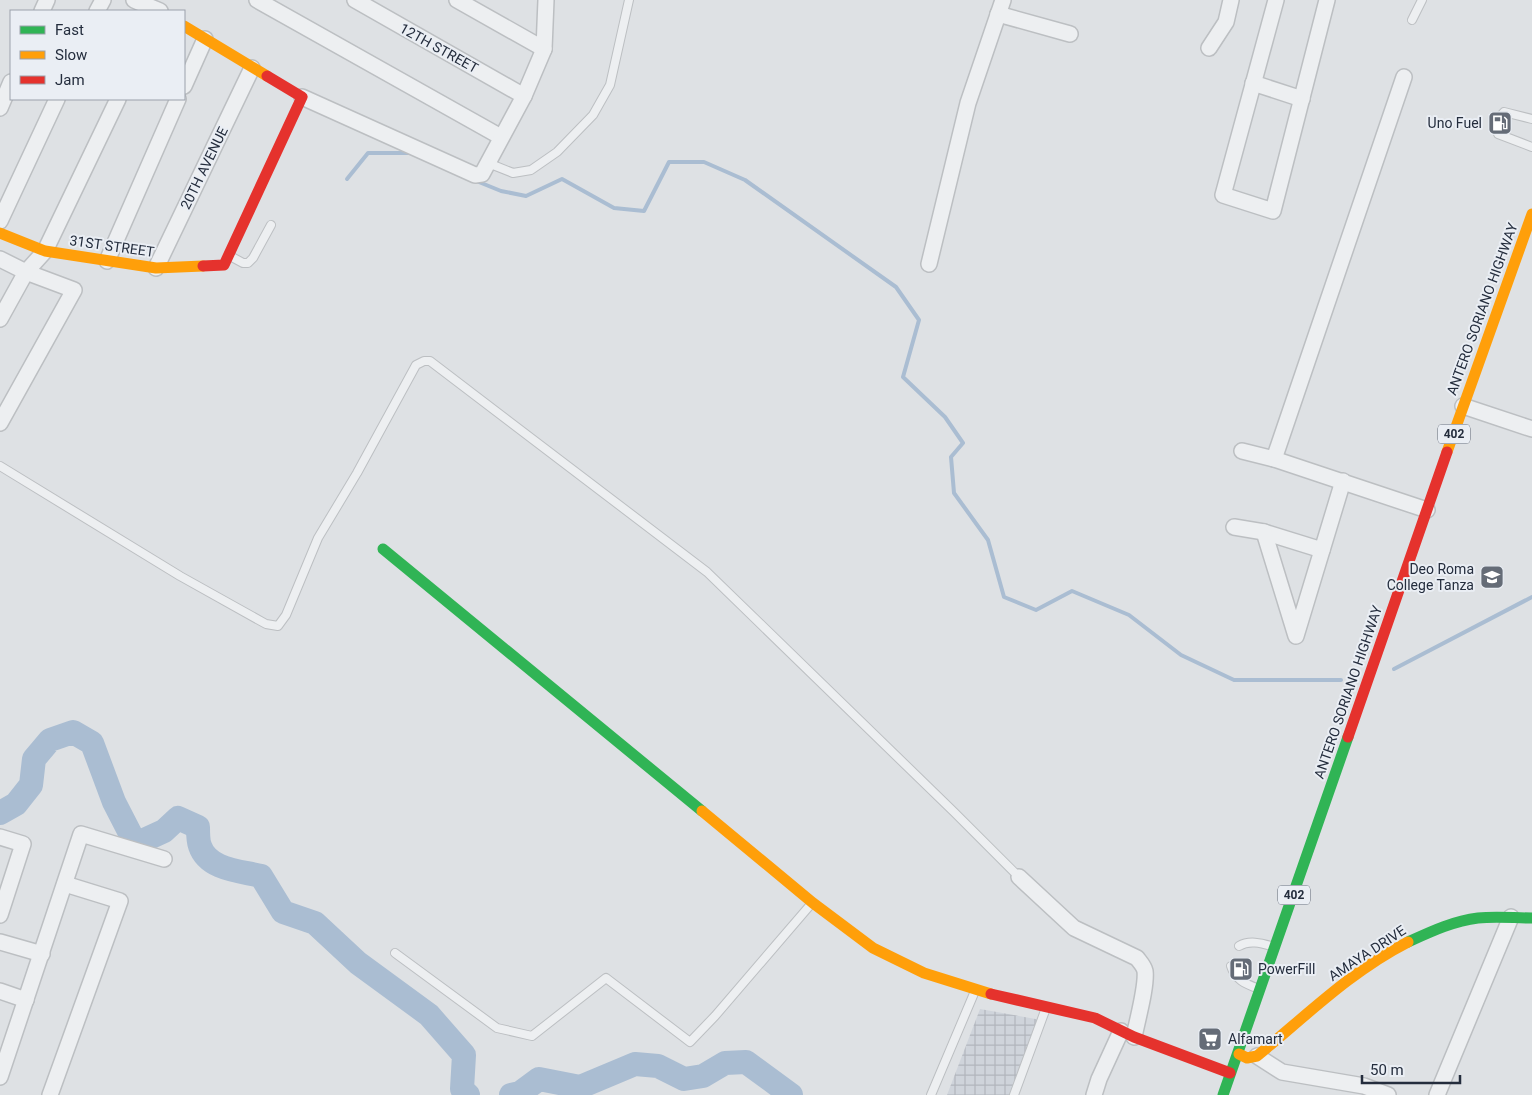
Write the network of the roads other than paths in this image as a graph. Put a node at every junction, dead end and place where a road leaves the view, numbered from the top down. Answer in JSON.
{"nodes":[{"id":1,"x":134,"y":0,"type":"edge"},
{"id":2,"x":257,"y":0,"type":"edge"},
{"id":3,"x":355,"y":0,"type":"edge"},
{"id":4,"x":457,"y":0,"type":"edge"},
{"id":5,"x":546,"y":0,"type":"edge"},
{"id":6,"x":629,"y":0,"type":"edge"},
{"id":7,"x":1231,"y":0,"type":"edge"},
{"id":8,"x":1276,"y":0,"type":"edge"},
{"id":9,"x":1327,"y":0,"type":"edge"},
{"id":10,"x":1422,"y":0,"type":"edge"},
{"id":11,"x":1000,"y":7,"type":"edge"},
{"id":12,"x":158,"y":10,"type":"edge"},
{"id":13,"x":1412,"y":20,"type":"dead end"},
{"id":14,"x":185,"y":27,"type":"edge"},
{"id":15,"x":1070,"y":34,"type":"dead end"},
{"id":16,"x":205,"y":38,"type":"junction"},
{"id":17,"x":1209,"y":48,"type":"dead end"},
{"id":18,"x":544,"y":49,"type":"junction"},
{"id":19,"x":252,"y":68,"type":"junction"},
{"id":20,"x":1404,"y":77,"type":"dead end"},
{"id":21,"x":10,"y":84,"type":"edge"},
{"id":22,"x":185,"y":84,"type":"edge"},
{"id":23,"x":1253,"y":84,"type":"junction"},
{"id":24,"x":524,"y":96,"type":"junction"},
{"id":25,"x":302,"y":97,"type":"junction"},
{"id":26,"x":1302,"y":99,"type":"junction"},
{"id":27,"x":57,"y":100,"type":"edge"},
{"id":28,"x":118,"y":100,"type":"edge"},
{"id":29,"x":178,"y":100,"type":"edge"},
{"id":30,"x":0,"y":108,"type":"edge"},
{"id":31,"x":1532,"y":119,"type":"edge"},
{"id":32,"x":501,"y":137,"type":"junction"},
{"id":33,"x":1532,"y":147,"type":"edge"},
{"id":34,"x":488,"y":163,"type":"junction"},
{"id":35,"x":1532,"y":214,"type":"edge"},
{"id":36,"x":0,"y":221,"type":"edge"},
{"id":37,"x":271,"y":225,"type":"dead end"},
{"id":38,"x":0,"y":233,"type":"edge"},
{"id":39,"x":45,"y":250,"type":"junction"},
{"id":40,"x":1517,"y":257,"type":"junction"},
{"id":41,"x":0,"y":259,"type":"edge"},
{"id":42,"x":226,"y":260,"type":"junction"},
{"id":43,"x":107,"y":261,"type":"junction"},
{"id":44,"x":1532,"y":263,"type":"edge"},
{"id":45,"x":930,"y":264,"type":"dead end"},
{"id":46,"x":156,"y":268,"type":"junction"},
{"id":47,"x":21,"y":269,"type":"junction"},
{"id":48,"x":0,"y":273,"type":"edge"},
{"id":49,"x":0,"y":319,"type":"edge"},
{"id":50,"x":1463,"y":406,"type":"junction"},
{"id":51,"x":0,"y":423,"type":"edge"},
{"id":52,"x":1532,"y":429,"type":"edge"},
{"id":53,"x":1242,"y":451,"type":"dead end"},
{"id":54,"x":1274,"y":459,"type":"junction"},
{"id":55,"x":0,"y":466,"type":"edge"},
{"id":56,"x":1343,"y":480,"type":"junction"},
{"id":57,"x":1427,"y":510,"type":"junction"},
{"id":58,"x":1234,"y":527,"type":"dead end"},
{"id":59,"x":1264,"y":532,"type":"junction"},
{"id":60,"x":383,"y":550,"type":"dead end"},
{"id":61,"x":1322,"y":550,"type":"junction"},
{"id":62,"x":0,"y":837,"type":"edge"},
{"id":63,"x":164,"y":859,"type":"dead end"},
{"id":64,"x":1019,"y":877,"type":"joint"},
{"id":65,"x":65,"y":884,"type":"junction"},
{"id":66,"x":812,"y":903,"type":"junction"},
{"id":67,"x":0,"y":914,"type":"edge"},
{"id":68,"x":1511,"y":918,"type":"junction"},
{"id":69,"x":1532,"y":918,"type":"edge"},
{"id":70,"x":0,"y":942,"type":"edge"},
{"id":71,"x":1239,"y":946,"type":"dead end"},
{"id":72,"x":1276,"y":947,"type":"junction"},
{"id":73,"x":395,"y":953,"type":"dead end"},
{"id":74,"x":42,"y":954,"type":"junction"},
{"id":75,"x":1231,"y":966,"type":"dead end"},
{"id":76,"x":976,"y":990,"type":"junction"},
{"id":77,"x":1261,"y":990,"type":"junction"},
{"id":78,"x":0,"y":992,"type":"edge"},
{"id":79,"x":26,"y":1000,"type":"junction"},
{"id":80,"x":1047,"y":1006,"type":"junction"},
{"id":81,"x":1127,"y":1034,"type":"junction"},
{"id":82,"x":6,"y":1043,"type":"edge"},
{"id":83,"x":1239,"y":1054,"type":"junction"},
{"id":84,"x":1257,"y":1056,"type":"junction"},
{"id":85,"x":1230,"y":1073,"type":"junction"},
{"id":86,"x":0,"y":1077,"type":"edge"},
{"id":87,"x":50,"y":1095,"type":"edge"},
{"id":88,"x":931,"y":1095,"type":"edge"},
{"id":89,"x":1014,"y":1095,"type":"edge"},
{"id":90,"x":1094,"y":1095,"type":"edge"},
{"id":91,"x":1223,"y":1095,"type":"edge"},
{"id":92,"x":1388,"y":1095,"type":"edge"},
{"id":93,"x":1437,"y":1095,"type":"edge"}],
"edges":[{"from":1,"to":12,"type":"street"},
{"from":2,"to":32,"type":"street"},
{"from":3,"to":24,"type":"street","name":"12TH STREET"},
{"from":4,"to":18,"type":"street"},
{"from":5,"to":18,"type":"street"},
{"from":6,"to":34,"type":"lane"},
{"from":7,"to":17,"type":"street"},
{"from":8,"to":23,"type":"street"},
{"from":9,"to":26,"type":"street"},
{"from":10,"to":13,"type":"lane"},
{"from":11,"to":15,"type":"street"},
{"from":11,"to":45,"type":"street"},
{"from":14,"to":16,"type":"street"},
{"from":16,"to":19,"type":"street"},
{"from":16,"to":22,"type":"street"},
{"from":18,"to":24,"type":"street"},
{"from":19,"to":25,"type":"street"},
{"from":19,"to":46,"type":"street","name":"20TH AVENUE"},
{"from":20,"to":54,"type":"street"},
{"from":21,"to":30,"type":"street"},
{"from":23,"to":26,"type":"street"},
{"from":23,"to":26,"type":"street"},
{"from":24,"to":32,"type":"street"},
{"from":25,"to":34,"type":"street"},
{"from":25,"to":42,"type":"street"},
{"from":27,"to":36,"type":"street"},
{"from":28,"to":39,"type":"street"},
{"from":29,"to":43,"type":"street"},
{"from":31,"to":33,"type":"lane"},
{"from":32,"to":34,"type":"street"},
{"from":35,"to":40,"type":"street","name":"ANTERO SORIANO HIGHWAY","number":"402"},
{"from":37,"to":42,"type":"lane"},
{"from":38,"to":39,"type":"street","name":"31ST STREET"},
{"from":39,"to":43,"type":"street","name":"31ST STREET"},
{"from":39,"to":47,"type":"street"},
{"from":40,"to":44,"type":"street"},
{"from":40,"to":50,"type":"street","name":"ANTERO SORIANO HIGHWAY","number":"402"},
{"from":41,"to":47,"type":"street"},
{"from":42,"to":46,"type":"street","name":"31ST STREET"},
{"from":43,"to":46,"type":"street","name":"31ST STREET"},
{"from":47,"to":48,"type":"street"},
{"from":47,"to":49,"type":"street"},
{"from":47,"to":51,"type":"street"},
{"from":50,"to":52,"type":"street"},
{"from":50,"to":57,"type":"street","name":"ANTERO SORIANO HIGHWAY","number":"402"},
{"from":53,"to":54,"type":"street"},
{"from":54,"to":56,"type":"street"},
{"from":55,"to":64,"type":"lane"},
{"from":56,"to":57,"type":"street"},
{"from":56,"to":61,"type":"street"},
{"from":57,"to":72,"type":"street","name":"ANTERO SORIANO HIGHWAY","number":"402"},
{"from":58,"to":59,"type":"street"},
{"from":59,"to":61,"type":"street"},
{"from":59,"to":61,"type":"street"},
{"from":60,"to":66,"type":"street"},
{"from":62,"to":67,"type":"street"},
{"from":63,"to":65,"type":"street"},
{"from":64,"to":81,"type":"street"},
{"from":65,"to":74,"type":"street"},
{"from":65,"to":87,"type":"street"},
{"from":66,"to":73,"type":"lane"},
{"from":66,"to":76,"type":"street"},
{"from":68,"to":69,"type":"street","name":"AMAYA DRIVE"},
{"from":68,"to":84,"type":"street","name":"AMAYA DRIVE"},
{"from":68,"to":93,"type":"street"},
{"from":70,"to":74,"type":"street"},
{"from":71,"to":72,"type":"lane"},
{"from":72,"to":77,"type":"street","name":"ANTERO SORIANO HIGHWAY","number":"402"},
{"from":74,"to":79,"type":"street"},
{"from":75,"to":77,"type":"lane"},
{"from":76,"to":80,"type":"street"},
{"from":76,"to":88,"type":"lane"},
{"from":77,"to":83,"type":"street","name":"ANTERO SORIANO HIGHWAY","number":"402"},
{"from":78,"to":79,"type":"street"},
{"from":79,"to":82,"type":"street"},
{"from":80,"to":81,"type":"street"},
{"from":80,"to":89,"type":"lane"},
{"from":81,"to":85,"type":"street"},
{"from":81,"to":90,"type":"street"},
{"from":82,"to":86,"type":"street"},
{"from":83,"to":84,"type":"street"},
{"from":83,"to":85,"type":"street","name":"ANTERO SORIANO HIGHWAY","number":"402"},
{"from":84,"to":92,"type":"street"},
{"from":85,"to":91,"type":"street","name":"ANTERO SORIANO HIGHWAY","number":"402"}]}
